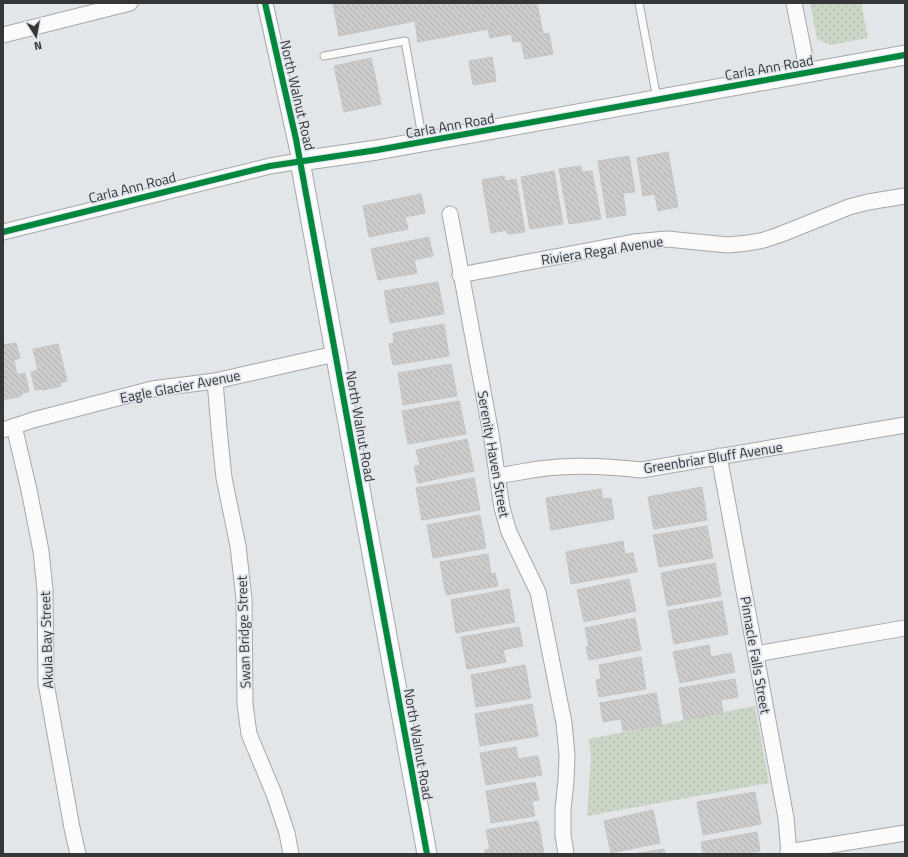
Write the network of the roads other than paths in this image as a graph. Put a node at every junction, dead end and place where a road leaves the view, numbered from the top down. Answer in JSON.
{"nodes":[{"id":1,"x":130,"y":3,"type":"edge"},
{"id":2,"x":265,"y":3,"type":"edge"},
{"id":3,"x":639,"y":3,"type":"edge"},
{"id":4,"x":794,"y":3,"type":"edge"},
{"id":5,"x":3,"y":35,"type":"edge"},
{"id":6,"x":905,"y":55,"type":"edge"},
{"id":7,"x":324,"y":56,"type":"dead end"},
{"id":8,"x":808,"y":73,"type":"junction"},
{"id":9,"x":657,"y":99,"type":"junction"},
{"id":10,"x":423,"y":142,"type":"junction"},
{"id":11,"x":300,"y":161,"type":"junction"},
{"id":12,"x":905,"y":196,"type":"edge"},
{"id":13,"x":450,"y":214,"type":"dead end"},
{"id":14,"x":3,"y":232,"type":"edge"},
{"id":15,"x":460,"y":274,"type":"junction"},
{"id":16,"x":335,"y":354,"type":"junction"},
{"id":17,"x":215,"y":381,"type":"junction"},
{"id":18,"x":905,"y":425,"type":"edge"},
{"id":19,"x":8,"y":428,"type":"edge"},
{"id":20,"x":719,"y":456,"type":"junction"},
{"id":21,"x":497,"y":476,"type":"junction"},
{"id":22,"x":905,"y":628,"type":"edge"},
{"id":23,"x":756,"y":654,"type":"junction"},
{"id":24,"x":905,"y":833,"type":"edge"},
{"id":25,"x":788,"y":853,"type":"edge"},
{"id":26,"x":78,"y":854,"type":"edge"},
{"id":27,"x":291,"y":854,"type":"edge"},
{"id":28,"x":427,"y":854,"type":"edge"},
{"id":29,"x":566,"y":854,"type":"edge"}],
"edges":[{"from":1,"to":5,"type":"street"},
{"from":2,"to":11,"type":"street","name":"North Walnut Road"},
{"from":3,"to":9,"type":"lane"},
{"from":4,"to":8,"type":"street"},
{"from":6,"to":8,"type":"street","name":"Carla Ann Road"},
{"from":7,"to":10,"type":"lane"},
{"from":8,"to":9,"type":"street","name":"Carla Ann Road"},
{"from":9,"to":10,"type":"street","name":"Carla Ann Road"},
{"from":10,"to":11,"type":"street","name":"Carla Ann Road"},
{"from":11,"to":14,"type":"street","name":"Carla Ann Road"},
{"from":11,"to":16,"type":"street","name":"North Walnut Road"},
{"from":12,"to":15,"type":"street","name":"Riviera Regal Avenue"},
{"from":13,"to":15,"type":"street","name":"Serenity Haven Street"},
{"from":15,"to":21,"type":"street","name":"Serenity Haven Street"},
{"from":16,"to":17,"type":"street","name":"Eagle Glacier Avenue"},
{"from":16,"to":28,"type":"street","name":"North Walnut Road"},
{"from":17,"to":19,"type":"street","name":"Eagle Glacier Avenue"},
{"from":17,"to":27,"type":"street","name":"Swan Bridge Street"},
{"from":18,"to":20,"type":"street","name":"Greenbriar Bluff Avenue"},
{"from":19,"to":26,"type":"street","name":"Akula Bay Street"},
{"from":20,"to":21,"type":"street","name":"Greenbriar Bluff Avenue"},
{"from":20,"to":23,"type":"street","name":"Pinnacle Falls Street"},
{"from":21,"to":29,"type":"street","name":"Serenity Haven Street"},
{"from":22,"to":23,"type":"street"},
{"from":23,"to":25,"type":"street","name":"Pinnacle Falls Street"},
{"from":24,"to":25,"type":"street"}]}
